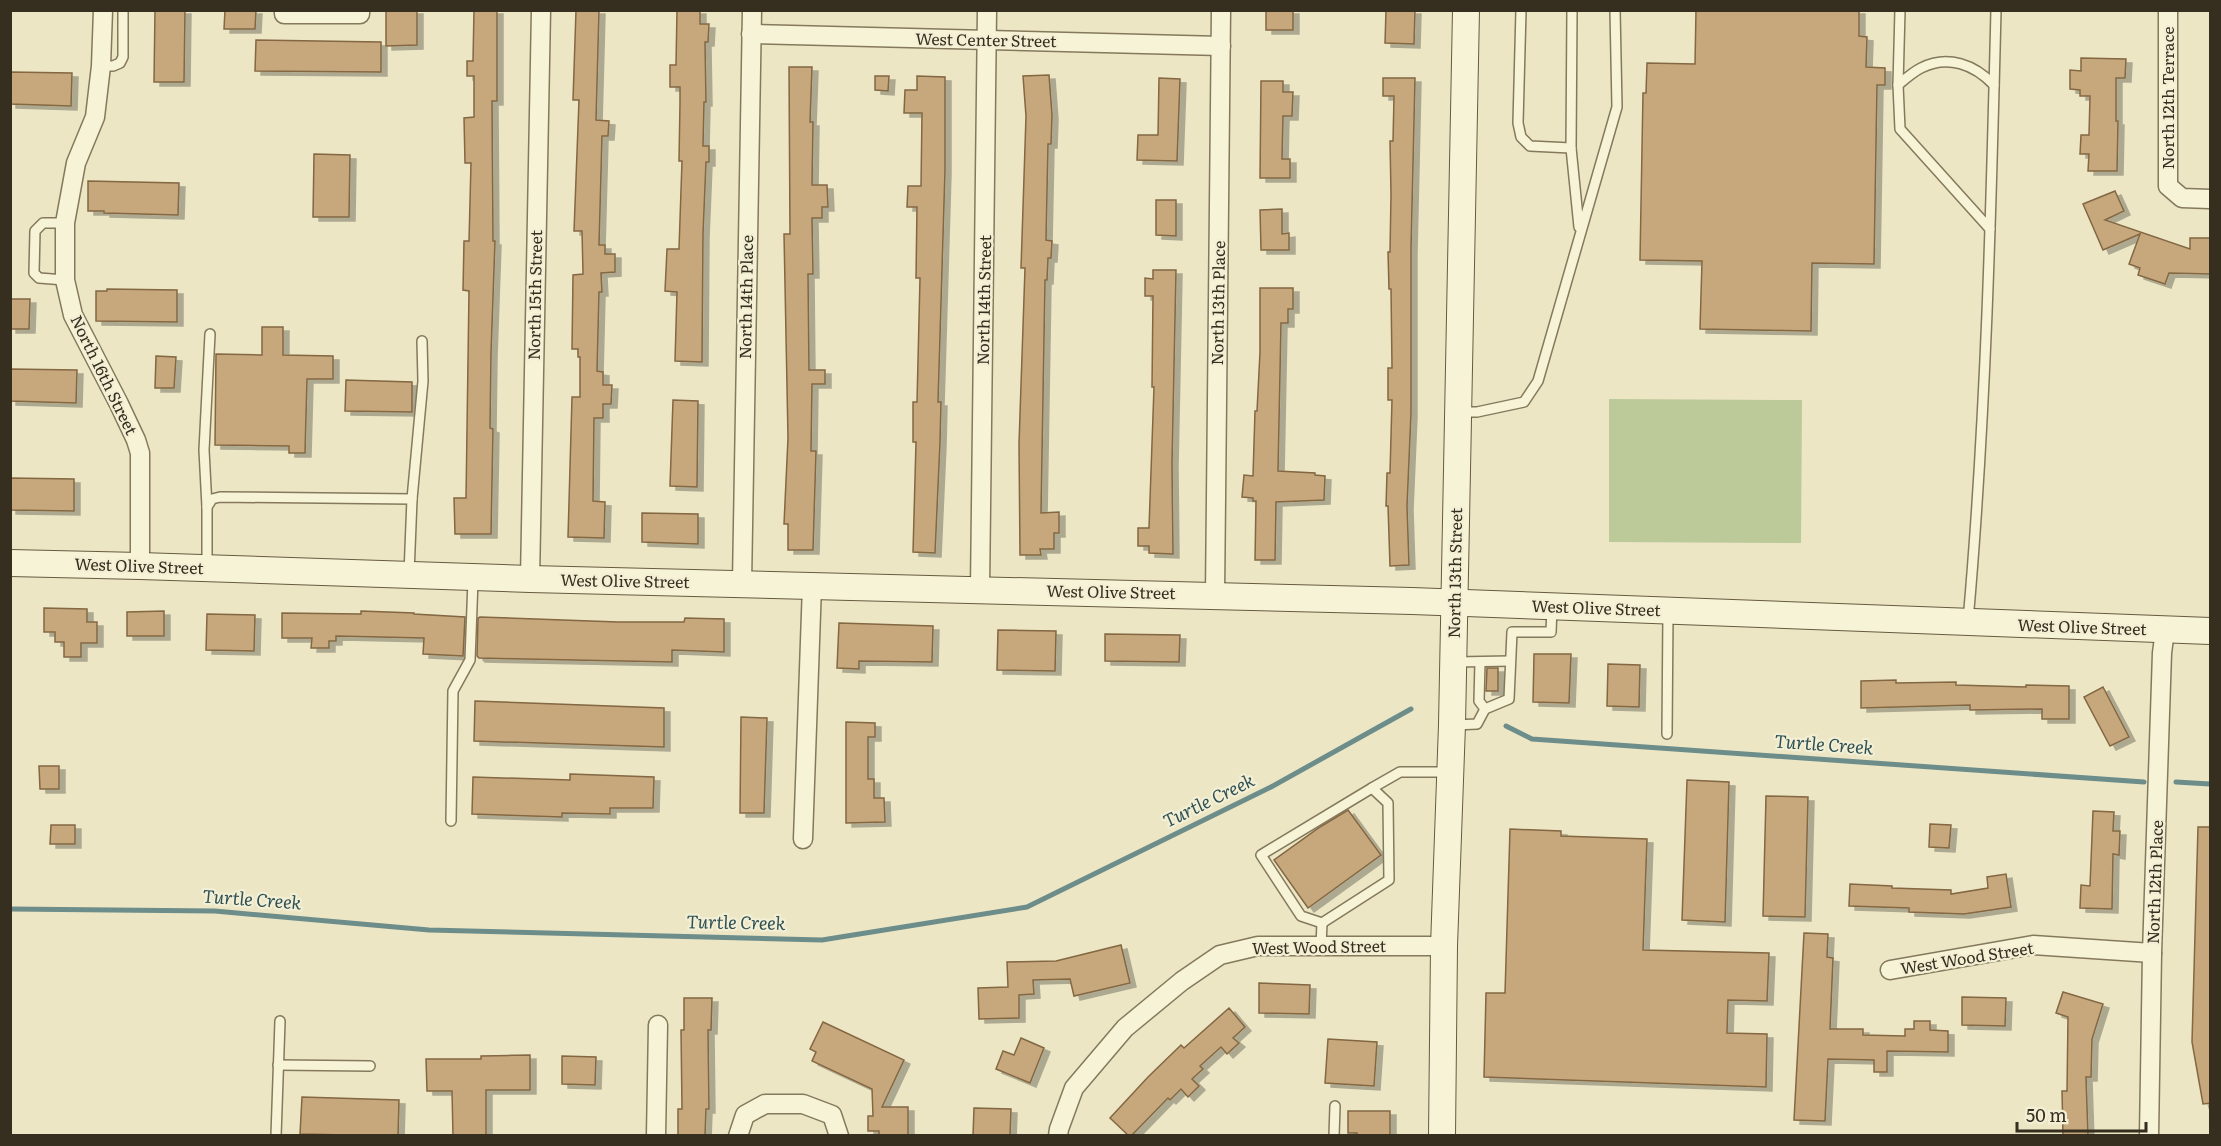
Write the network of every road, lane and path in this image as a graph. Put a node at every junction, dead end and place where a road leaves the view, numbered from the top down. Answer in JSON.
{"nodes":[{"id":1,"x":103,"y":10,"type":"edge"},
{"id":2,"x":123,"y":10,"type":"edge"},
{"id":3,"x":284,"y":10,"type":"edge"},
{"id":4,"x":360,"y":10,"type":"edge"},
{"id":5,"x":541,"y":10,"type":"edge"},
{"id":6,"x":752,"y":10,"type":"edge"},
{"id":7,"x":987,"y":10,"type":"edge"},
{"id":8,"x":1221,"y":10,"type":"edge"},
{"id":9,"x":1466,"y":10,"type":"edge"},
{"id":10,"x":1521,"y":10,"type":"edge"},
{"id":11,"x":1572,"y":10,"type":"edge"},
{"id":12,"x":1615,"y":10,"type":"edge"},
{"id":13,"x":1900,"y":10,"type":"edge"},
{"id":14,"x":1996,"y":10,"type":"edge"},
{"id":15,"x":2168,"y":10,"type":"edge"},
{"id":16,"x":751,"y":34,"type":"junction"},
{"id":17,"x":986,"y":40,"type":"junction"},
{"id":18,"x":1221,"y":46,"type":"junction"},
{"id":19,"x":101,"y":66,"type":"junction"},
{"id":20,"x":1898,"y":85,"type":"junction"},
{"id":21,"x":1995,"y":85,"type":"junction"},
{"id":22,"x":1571,"y":148,"type":"junction"},
{"id":23,"x":2211,"y":199,"type":"edge"},
{"id":24,"x":65,"y":223,"type":"junction"},
{"id":25,"x":1990,"y":229,"type":"junction"},
{"id":26,"x":1580,"y":234,"type":"junction"},
{"id":27,"x":65,"y":280,"type":"junction"},
{"id":28,"x":210,"y":334,"type":"dead end"},
{"id":29,"x":422,"y":341,"type":"dead end"},
{"id":30,"x":1458,"y":412,"type":"junction"},
{"id":31,"x":412,"y":499,"type":"junction"},
{"id":32,"x":207,"y":507,"type":"junction"},
{"id":33,"x":10,"y":564,"type":"edge"},
{"id":34,"x":140,"y":566,"type":"junction"},
{"id":35,"x":207,"y":568,"type":"junction"},
{"id":36,"x":409,"y":575,"type":"junction"},
{"id":37,"x":473,"y":577,"type":"junction"},
{"id":38,"x":530,"y":579,"type":"junction"},
{"id":39,"x":742,"y":583,"type":"junction"},
{"id":40,"x":812,"y":585,"type":"junction"},
{"id":41,"x":980,"y":589,"type":"junction"},
{"id":42,"x":1215,"y":595,"type":"junction"},
{"id":43,"x":1455,"y":602,"type":"junction"},
{"id":44,"x":1552,"y":606,"type":"junction"},
{"id":45,"x":1668,"y":611,"type":"junction"},
{"id":46,"x":1967,"y":623,"type":"junction"},
{"id":47,"x":2165,"y":630,"type":"junction"},
{"id":48,"x":2211,"y":631,"type":"edge"},
{"id":49,"x":1510,"y":661,"type":"junction"},
{"id":50,"x":1453,"y":662,"type":"junction"},
{"id":51,"x":1480,"y":662,"type":"junction"},
{"id":52,"x":1485,"y":709,"type":"junction"},
{"id":53,"x":1452,"y":725,"type":"junction"},
{"id":54,"x":1667,"y":734,"type":"dead end"},
{"id":55,"x":1450,"y":772,"type":"junction"},
{"id":56,"x":1372,"y":788,"type":"junction"},
{"id":57,"x":451,"y":821,"type":"dead end"},
{"id":58,"x":803,"y":839,"type":"dead end"},
{"id":59,"x":1322,"y":923,"type":"junction"},
{"id":60,"x":1322,"y":946,"type":"junction"},
{"id":61,"x":1444,"y":946,"type":"junction"},
{"id":62,"x":2152,"y":953,"type":"junction"},
{"id":63,"x":1890,"y":970,"type":"dead end"},
{"id":64,"x":280,"y":1021,"type":"dead end"},
{"id":65,"x":658,"y":1025,"type":"dead end"},
{"id":66,"x":278,"y":1065,"type":"junction"},
{"id":67,"x":370,"y":1066,"type":"dead end"},
{"id":68,"x":1335,"y":1106,"type":"dead end"},
{"id":69,"x":1058,"y":1132,"type":"edge"},
{"id":70,"x":276,"y":1136,"type":"edge"},
{"id":71,"x":656,"y":1136,"type":"edge"},
{"id":72,"x":738,"y":1136,"type":"edge"},
{"id":73,"x":839,"y":1136,"type":"edge"},
{"id":74,"x":1334,"y":1136,"type":"edge"},
{"id":75,"x":1442,"y":1136,"type":"edge"},
{"id":76,"x":2149,"y":1136,"type":"edge"}],
"edges":[{"from":1,"to":19,"type":"street","name":"North 16th Street"},
{"from":2,"to":19,"type":"lane"},
{"from":3,"to":4,"type":"street"},
{"from":5,"to":38,"type":"street","name":"North 15th Street"},
{"from":6,"to":16,"type":"street","name":"North 14th Place"},
{"from":7,"to":17,"type":"street","name":"North 14th Street"},
{"from":8,"to":18,"type":"street","name":"North 13th Place"},
{"from":9,"to":30,"type":"main road","name":"North 13th Street"},
{"from":10,"to":22,"type":"lane"},
{"from":11,"to":22,"type":"lane"},
{"from":12,"to":26,"type":"lane"},
{"from":13,"to":20,"type":"lane"},
{"from":14,"to":21,"type":"lane"},
{"from":15,"to":23,"type":"street","name":"North 12th Terrace"},
{"from":16,"to":17,"type":"street","name":"West Center Street"},
{"from":16,"to":39,"type":"street","name":"North 14th Place"},
{"from":17,"to":18,"type":"street","name":"West Center Street"},
{"from":17,"to":41,"type":"street","name":"North 14th Street"},
{"from":18,"to":42,"type":"street","name":"North 13th Place"},
{"from":19,"to":24,"type":"street","name":"North 16th Street"},
{"from":20,"to":21,"type":"lane"},
{"from":20,"to":25,"type":"lane"},
{"from":21,"to":25,"type":"lane"},
{"from":22,"to":26,"type":"lane"},
{"from":24,"to":27,"type":"street","name":"North 16th Street"},
{"from":24,"to":27,"type":"lane"},
{"from":25,"to":46,"type":"lane"},
{"from":26,"to":30,"type":"lane"},
{"from":27,"to":34,"type":"street","name":"North 16th Street"},
{"from":28,"to":32,"type":"lane"},
{"from":29,"to":31,"type":"lane"},
{"from":30,"to":43,"type":"main road","name":"North 13th Street"},
{"from":31,"to":32,"type":"lane"},
{"from":31,"to":36,"type":"lane"},
{"from":32,"to":35,"type":"lane"},
{"from":33,"to":34,"type":"main road","name":"West Olive Street"},
{"from":34,"to":35,"type":"main road","name":"West Olive Street"},
{"from":35,"to":36,"type":"main road","name":"West Olive Street"},
{"from":36,"to":37,"type":"main road","name":"West Olive Street"},
{"from":37,"to":38,"type":"main road","name":"West Olive Street"},
{"from":37,"to":57,"type":"lane"},
{"from":38,"to":39,"type":"main road","name":"West Olive Street"},
{"from":39,"to":40,"type":"main road","name":"West Olive Street"},
{"from":40,"to":41,"type":"main road","name":"West Olive Street"},
{"from":40,"to":58,"type":"street"},
{"from":41,"to":42,"type":"main road","name":"West Olive Street"},
{"from":42,"to":43,"type":"main road","name":"West Olive Street"},
{"from":43,"to":44,"type":"main road","name":"West Olive Street"},
{"from":43,"to":50,"type":"main road","name":"North 13th Street"},
{"from":44,"to":45,"type":"main road","name":"West Olive Street"},
{"from":44,"to":49,"type":"lane"},
{"from":45,"to":46,"type":"main road","name":"West Olive Street"},
{"from":45,"to":54,"type":"lane"},
{"from":46,"to":47,"type":"main road","name":"West Olive Street"},
{"from":47,"to":48,"type":"main road","name":"West Olive Street"},
{"from":47,"to":62,"type":"street","name":"North 12th Place"},
{"from":49,"to":51,"type":"lane"},
{"from":49,"to":52,"type":"lane"},
{"from":50,"to":51,"type":"lane"},
{"from":50,"to":53,"type":"main road","name":"North 13th Street"},
{"from":51,"to":52,"type":"lane"},
{"from":52,"to":53,"type":"lane"},
{"from":53,"to":55,"type":"main road","name":"North 13th Street"},
{"from":55,"to":56,"type":"lane"},
{"from":55,"to":61,"type":"main road","name":"North 13th Street"},
{"from":56,"to":59,"type":"lane"},
{"from":56,"to":59,"type":"lane"},
{"from":59,"to":60,"type":"lane"},
{"from":60,"to":61,"type":"street","name":"West Wood Street"},
{"from":60,"to":69,"type":"street","name":"West Wood Street"},
{"from":61,"to":75,"type":"main road","name":"North 13th Street"},
{"from":62,"to":63,"type":"street","name":"West Wood Street"},
{"from":62,"to":76,"type":"street","name":"North 12th Place"},
{"from":64,"to":66,"type":"lane"},
{"from":65,"to":71,"type":"street"},
{"from":66,"to":67,"type":"lane"},
{"from":66,"to":70,"type":"lane"},
{"from":68,"to":74,"type":"lane"},
{"from":72,"to":73,"type":"street"}]}
